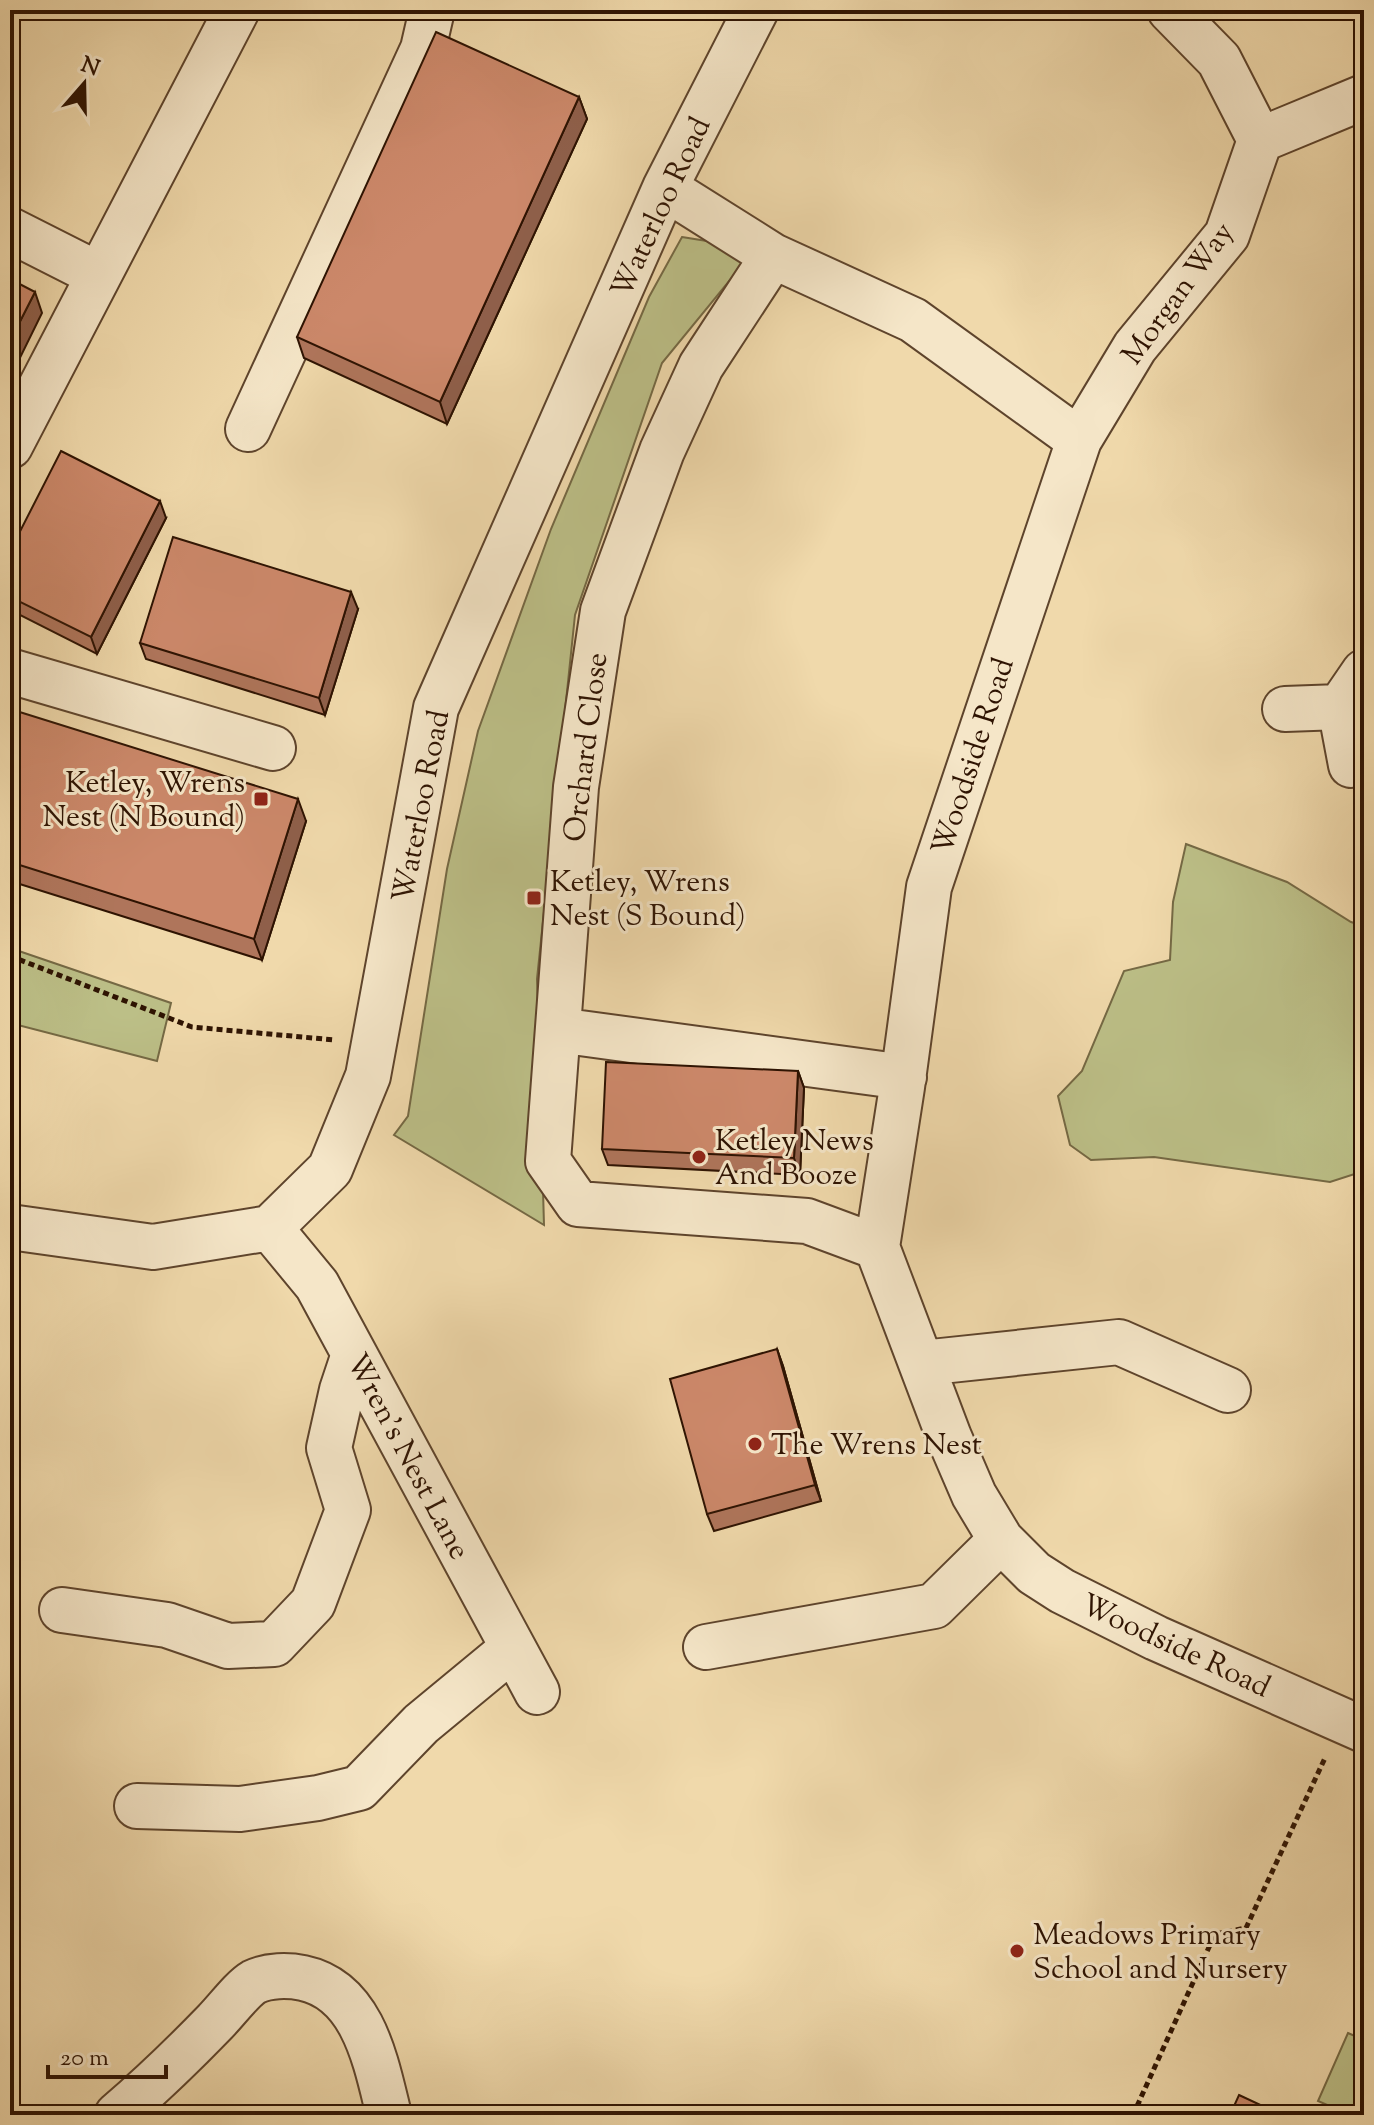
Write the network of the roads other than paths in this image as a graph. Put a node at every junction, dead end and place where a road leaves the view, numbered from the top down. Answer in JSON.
{"nodes":[{"id":1,"x":237,"y":10,"type":"edge"},
{"id":2,"x":432,"y":10,"type":"edge"},
{"id":3,"x":756,"y":10,"type":"edge"},
{"id":4,"x":1170,"y":10,"type":"edge"},
{"id":5,"x":1364,"y":97,"type":"edge"},
{"id":6,"x":1260,"y":140,"type":"junction"},
{"id":7,"x":665,"y":188,"type":"junction"},
{"id":8,"x":10,"y":230,"type":"edge"},
{"id":9,"x":773,"y":256,"type":"junction"},
{"id":10,"x":99,"y":275,"type":"junction"},
{"id":11,"x":248,"y":429,"type":"dead end"},
{"id":12,"x":1079,"y":440,"type":"junction"},
{"id":13,"x":10,"y":446,"type":"edge"},
{"id":14,"x":10,"y":671,"type":"edge"},
{"id":15,"x":1352,"y":690,"type":"edge"},
{"id":16,"x":1285,"y":709,"type":"dead end"},
{"id":17,"x":273,"y":748,"type":"dead end"},
{"id":18,"x":1351,"y":765,"type":"dead end"},
{"id":19,"x":558,"y":1030,"type":"junction"},
{"id":20,"x":904,"y":1077,"type":"junction"},
{"id":21,"x":10,"y":1227,"type":"edge"},
{"id":22,"x":270,"y":1228,"type":"junction"},
{"id":23,"x":877,"y":1247,"type":"junction"},
{"id":24,"x":354,"y":1354,"type":"junction"},
{"id":25,"x":922,"y":1363,"type":"junction"},
{"id":26,"x":1228,"y":1390,"type":"dead end"},
{"id":27,"x":1001,"y":1540,"type":"junction"},
{"id":28,"x":62,"y":1610,"type":"dead end"},
{"id":29,"x":706,"y":1647,"type":"dead end"},
{"id":30,"x":513,"y":1648,"type":"junction"},
{"id":31,"x":537,"y":1692,"type":"dead end"},
{"id":32,"x":1353,"y":1726,"type":"edge"},
{"id":33,"x":137,"y":1806,"type":"dead end"},
{"id":34,"x":117,"y":2115,"type":"edge"},
{"id":35,"x":389,"y":2115,"type":"edge"}],
"edges":[{"from":1,"to":10,"type":"street"},
{"from":2,"to":11,"type":"street"},
{"from":3,"to":7,"type":"street","name":"Waterloo Road"},
{"from":4,"to":6,"type":"street"},
{"from":5,"to":6,"type":"street"},
{"from":6,"to":12,"type":"street","name":"Morgan Way"},
{"from":7,"to":9,"type":"street"},
{"from":7,"to":22,"type":"street","name":"Waterloo Road"},
{"from":8,"to":10,"type":"street"},
{"from":9,"to":12,"type":"street"},
{"from":9,"to":19,"type":"street","name":"Orchard Close"},
{"from":10,"to":13,"type":"street"},
{"from":12,"to":20,"type":"street","name":"Woodside Road"},
{"from":14,"to":17,"type":"street"},
{"from":15,"to":16,"type":"street"},
{"from":15,"to":18,"type":"street"},
{"from":19,"to":20,"type":"street"},
{"from":19,"to":23,"type":"street","name":"Orchard Close"},
{"from":20,"to":23,"type":"street","name":"Woodside Road"},
{"from":21,"to":22,"type":"street"},
{"from":22,"to":24,"type":"street","name":"Wren's Nest Lane"},
{"from":23,"to":25,"type":"street","name":"Woodside Road"},
{"from":24,"to":28,"type":"street"},
{"from":24,"to":30,"type":"street","name":"Wren's Nest Lane"},
{"from":25,"to":26,"type":"street"},
{"from":25,"to":27,"type":"street","name":"Woodside Road"},
{"from":27,"to":29,"type":"street"},
{"from":27,"to":32,"type":"street","name":"Woodside Road"},
{"from":30,"to":31,"type":"street","name":"Wren's Nest Lane"},
{"from":30,"to":33,"type":"street"},
{"from":34,"to":35,"type":"street"}]}
